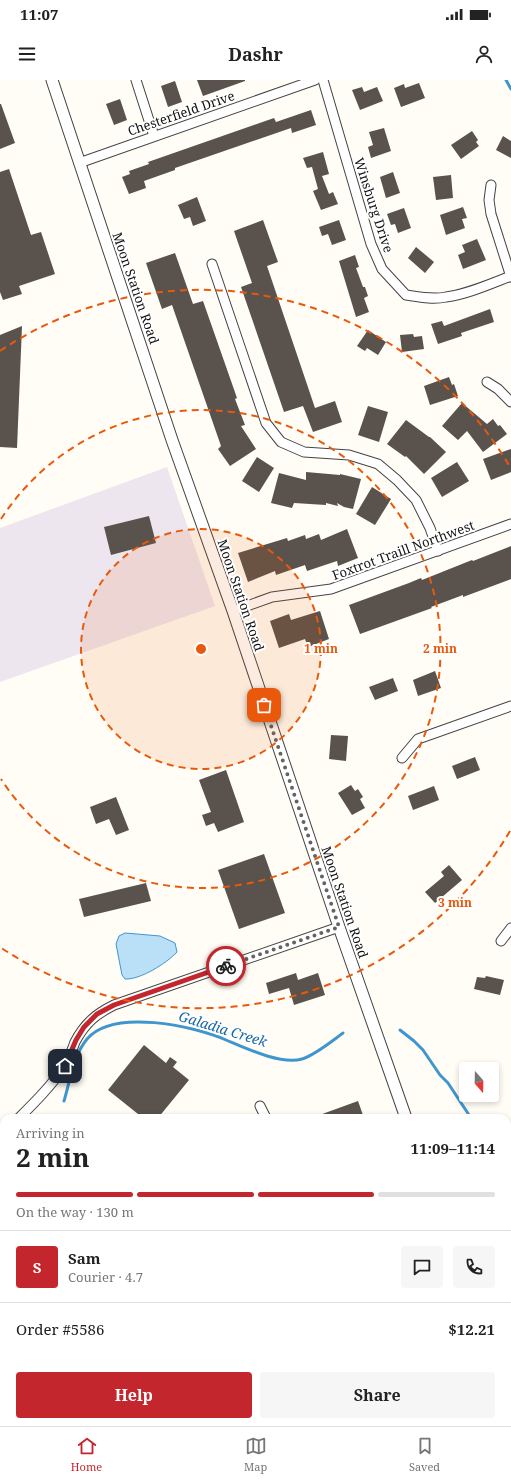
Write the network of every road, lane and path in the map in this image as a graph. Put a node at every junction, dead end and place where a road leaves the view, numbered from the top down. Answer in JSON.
{"nodes":[{"id":1,"x":52,"y":80,"type":"edge"},
{"id":2,"x":136,"y":80,"type":"edge"},
{"id":3,"x":315,"y":80,"type":"edge"},
{"id":4,"x":323,"y":80,"type":"edge"},
{"id":5,"x":154,"y":136,"type":"junction"},
{"id":6,"x":79,"y":163,"type":"junction"},
{"id":7,"x":491,"y":184,"type":"dead end"},
{"id":8,"x":212,"y":264,"type":"dead end"},
{"id":9,"x":511,"y":277,"type":"edge"},
{"id":10,"x":487,"y":382,"type":"dead end"},
{"id":11,"x":511,"y":402,"type":"edge"},
{"id":12,"x":511,"y":524,"type":"edge"},
{"id":13,"x":438,"y":550,"type":"junction"},
{"id":14,"x":233,"y":611,"type":"junction"},
{"id":15,"x":511,"y":706,"type":"edge"},
{"id":16,"x":402,"y":758,"type":"dead end"},
{"id":17,"x":339,"y":927,"type":"junction"},
{"id":18,"x":511,"y":928,"type":"edge"},
{"id":19,"x":501,"y":941,"type":"dead end"},
{"id":20,"x":260,"y":1106,"type":"dead end"},
{"id":21,"x":23,"y":1114,"type":"edge"},
{"id":22,"x":264,"y":1114,"type":"edge"},
{"id":23,"x":405,"y":1114,"type":"edge"}],
"edges":[{"from":1,"to":6,"type":"street","name":"Moon Station Road"},
{"from":2,"to":5,"type":"street"},
{"from":3,"to":5,"type":"street","name":"Chesterfield Drive"},
{"from":4,"to":9,"type":"street","name":"Winsburg Drive"},
{"from":5,"to":6,"type":"street","name":"Chesterfield Drive"},
{"from":6,"to":14,"type":"street","name":"Moon Station Road"},
{"from":7,"to":9,"type":"street"},
{"from":8,"to":13,"type":"street"},
{"from":10,"to":11,"type":"street"},
{"from":12,"to":13,"type":"street","name":"Foxtrot Traill Northwest"},
{"from":13,"to":14,"type":"street","name":"Foxtrot Traill Northwest"},
{"from":14,"to":17,"type":"street","name":"Moon Station Road"},
{"from":15,"to":16,"type":"street"},
{"from":17,"to":21,"type":"street"},
{"from":17,"to":23,"type":"street","name":"Moon Station Road"},
{"from":18,"to":19,"type":"street"},
{"from":20,"to":22,"type":"street"}]}
